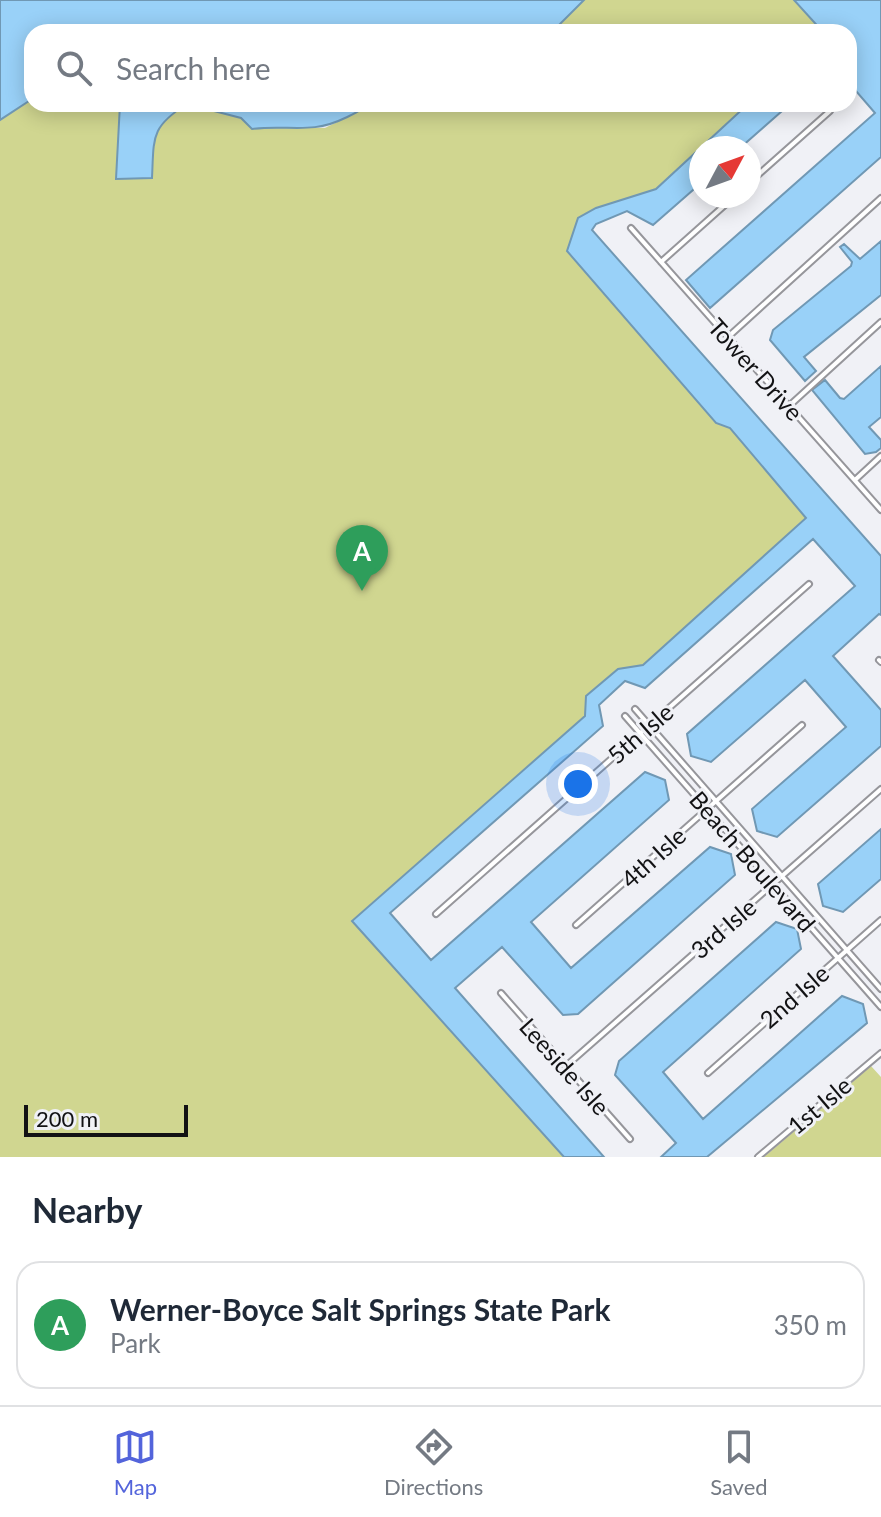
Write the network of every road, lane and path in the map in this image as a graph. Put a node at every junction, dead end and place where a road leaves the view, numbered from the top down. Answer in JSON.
{"nodes":[{"id":1,"x":829,"y":112,"type":"edge"},
{"id":2,"x":761,"y":172,"type":"edge"},
{"id":3,"x":881,"y":198,"type":"edge"},
{"id":4,"x":722,"y":208,"type":"edge"},
{"id":5,"x":631,"y":228,"type":"dead end"},
{"id":6,"x":661,"y":262,"type":"junction"},
{"id":7,"x":881,"y":322,"type":"edge"},
{"id":8,"x":728,"y":337,"type":"junction"},
{"id":9,"x":789,"y":406,"type":"junction"},
{"id":10,"x":881,"y":456,"type":"edge"},
{"id":11,"x":855,"y":480,"type":"junction"},
{"id":12,"x":881,"y":510,"type":"edge"},
{"id":13,"x":809,"y":584,"type":"dead end"},
{"id":14,"x":635,"y":709,"type":"dead end"},
{"id":15,"x":625,"y":716,"type":"dead end"},
{"id":16,"x":802,"y":725,"type":"dead end"},
{"id":17,"x":649,"y":726,"type":"junction"},
{"id":18,"x":640,"y":733,"type":"junction"},
{"id":19,"x":881,"y":789,"type":"edge"},
{"id":20,"x":716,"y":801,"type":"junction"},
{"id":21,"x":707,"y":809,"type":"junction"},
{"id":22,"x":782,"y":876,"type":"junction"},
{"id":23,"x":773,"y":884,"type":"junction"},
{"id":24,"x":436,"y":914,"type":"dead end"},
{"id":25,"x":881,"y":920,"type":"edge"},
{"id":26,"x":576,"y":925,"type":"dead end"},
{"id":27,"x":847,"y":950,"type":"junction"},
{"id":28,"x":838,"y":958,"type":"junction"},
{"id":29,"x":881,"y":989,"type":"edge"},
{"id":30,"x":501,"y":993,"type":"dead end"},
{"id":31,"x":881,"y":1007,"type":"edge"},
{"id":32,"x":881,"y":1053,"type":"edge"},
{"id":33,"x":566,"y":1066,"type":"junction"},
{"id":34,"x":708,"y":1073,"type":"dead end"},
{"id":35,"x":630,"y":1139,"type":"dead end"},
{"id":36,"x":758,"y":1157,"type":"edge"}],
"edges":[{"from":1,"to":2,"type":"street"},
{"from":3,"to":8,"type":"street"},
{"from":4,"to":6,"type":"street"},
{"from":5,"to":6,"type":"street","name":"Tower Drive"},
{"from":6,"to":8,"type":"street","name":"Tower Drive"},
{"from":7,"to":9,"type":"street"},
{"from":8,"to":9,"type":"street","name":"Tower Drive"},
{"from":9,"to":11,"type":"street","name":"Tower Drive"},
{"from":10,"to":11,"type":"street"},
{"from":11,"to":12,"type":"street","name":"Tower Drive"},
{"from":13,"to":17,"type":"street","name":"5th Isle"},
{"from":14,"to":17,"type":"street","name":"Beach Boulevard"},
{"from":15,"to":18,"type":"street","name":"Beach Boulevard"},
{"from":16,"to":20,"type":"street","name":"4th Isle"},
{"from":17,"to":18,"type":"street","name":"5th Isle"},
{"from":17,"to":20,"type":"street","name":"Beach Boulevard"},
{"from":18,"to":21,"type":"street","name":"Beach Boulevard"},
{"from":18,"to":24,"type":"street","name":"5th Isle"},
{"from":19,"to":22,"type":"street","name":"3rd Isle"},
{"from":20,"to":21,"type":"street","name":"4th Isle"},
{"from":20,"to":22,"type":"street","name":"Beach Boulevard"},
{"from":21,"to":23,"type":"street","name":"Beach Boulevard"},
{"from":21,"to":26,"type":"street","name":"4th Isle"},
{"from":22,"to":23,"type":"street","name":"3rd Isle"},
{"from":22,"to":27,"type":"street","name":"Beach Boulevard"},
{"from":23,"to":28,"type":"street","name":"Beach Boulevard"},
{"from":23,"to":33,"type":"street","name":"3rd Isle"},
{"from":25,"to":27,"type":"street","name":"2nd Isle"},
{"from":27,"to":28,"type":"street","name":"2nd Isle"},
{"from":27,"to":29,"type":"street","name":"Beach Boulevard"},
{"from":28,"to":31,"type":"street","name":"Beach Boulevard"},
{"from":28,"to":34,"type":"street","name":"2nd Isle"},
{"from":30,"to":33,"type":"street","name":"Leeside Isle"},
{"from":32,"to":36,"type":"street","name":"1st Isle"},
{"from":33,"to":35,"type":"street","name":"Leeside Isle"}]}
